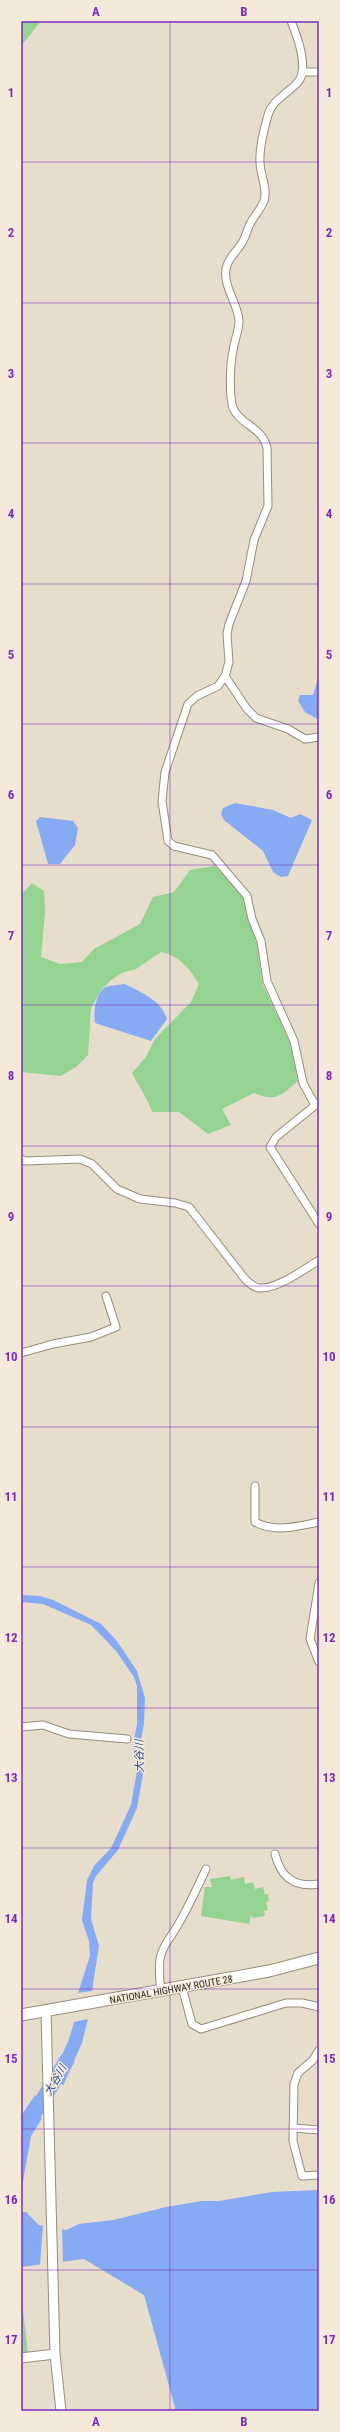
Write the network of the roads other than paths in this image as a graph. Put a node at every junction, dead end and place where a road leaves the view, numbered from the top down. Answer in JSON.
{"nodes":[{"id":1,"x":291,"y":21,"type":"edge"},
{"id":2,"x":302,"y":72,"type":"junction"},
{"id":3,"x":319,"y":72,"type":"edge"},
{"id":4,"x":225,"y":676,"type":"junction"},
{"id":5,"x":319,"y":737,"type":"edge"},
{"id":6,"x":317,"y":1104,"type":"edge"},
{"id":7,"x":21,"y":1159,"type":"edge"},
{"id":8,"x":319,"y":1224,"type":"edge"},
{"id":9,"x":319,"y":1260,"type":"edge"},
{"id":10,"x":106,"y":1296,"type":"dead end"},
{"id":11,"x":21,"y":1352,"type":"edge"},
{"id":12,"x":254,"y":1486,"type":"dead end"},
{"id":13,"x":319,"y":1522,"type":"edge"},
{"id":14,"x":319,"y":1583,"type":"edge"},
{"id":15,"x":319,"y":1662,"type":"edge"},
{"id":16,"x":21,"y":1727,"type":"edge"},
{"id":17,"x":127,"y":1739,"type":"dead end"},
{"id":18,"x":275,"y":1854,"type":"dead end"},
{"id":19,"x":206,"y":1869,"type":"dead end"},
{"id":20,"x":319,"y":1884,"type":"edge"},
{"id":21,"x":319,"y":1958,"type":"edge"},
{"id":22,"x":182,"y":1987,"type":"junction"},
{"id":23,"x":161,"y":1991,"type":"junction"},
{"id":24,"x":319,"y":2007,"type":"edge"},
{"id":25,"x":46,"y":2011,"type":"junction"},
{"id":26,"x":21,"y":2015,"type":"edge"},
{"id":27,"x":319,"y":2050,"type":"edge"},
{"id":28,"x":293,"y":2128,"type":"junction"},
{"id":29,"x":319,"y":2130,"type":"edge"},
{"id":30,"x":319,"y":2175,"type":"edge"},
{"id":31,"x":55,"y":2354,"type":"junction"},
{"id":32,"x":21,"y":2358,"type":"edge"},
{"id":33,"x":61,"y":2411,"type":"edge"}],
"edges":[{"from":1,"to":2,"type":"street"},
{"from":2,"to":3,"type":"street"},
{"from":2,"to":4,"type":"street"},
{"from":4,"to":5,"type":"street"},
{"from":4,"to":6,"type":"street"},
{"from":6,"to":8,"type":"street"},
{"from":7,"to":9,"type":"street"},
{"from":10,"to":11,"type":"street"},
{"from":12,"to":13,"type":"street"},
{"from":14,"to":15,"type":"street"},
{"from":16,"to":17,"type":"street"},
{"from":18,"to":20,"type":"street"},
{"from":19,"to":23,"type":"street"},
{"from":21,"to":22,"type":"highway","name":"NATIONAL HIGHWAY ROUTE 28"},
{"from":22,"to":23,"type":"highway","name":"NATIONAL HIGHWAY ROUTE 28"},
{"from":22,"to":24,"type":"street"},
{"from":23,"to":25,"type":"highway","name":"NATIONAL HIGHWAY ROUTE 28"},
{"from":25,"to":26,"type":"highway","name":"NATIONAL HIGHWAY ROUTE 28"},
{"from":25,"to":31,"type":"street"},
{"from":27,"to":28,"type":"street"},
{"from":28,"to":29,"type":"street"},
{"from":28,"to":30,"type":"street"},
{"from":31,"to":32,"type":"street"},
{"from":31,"to":33,"type":"street"}]}
